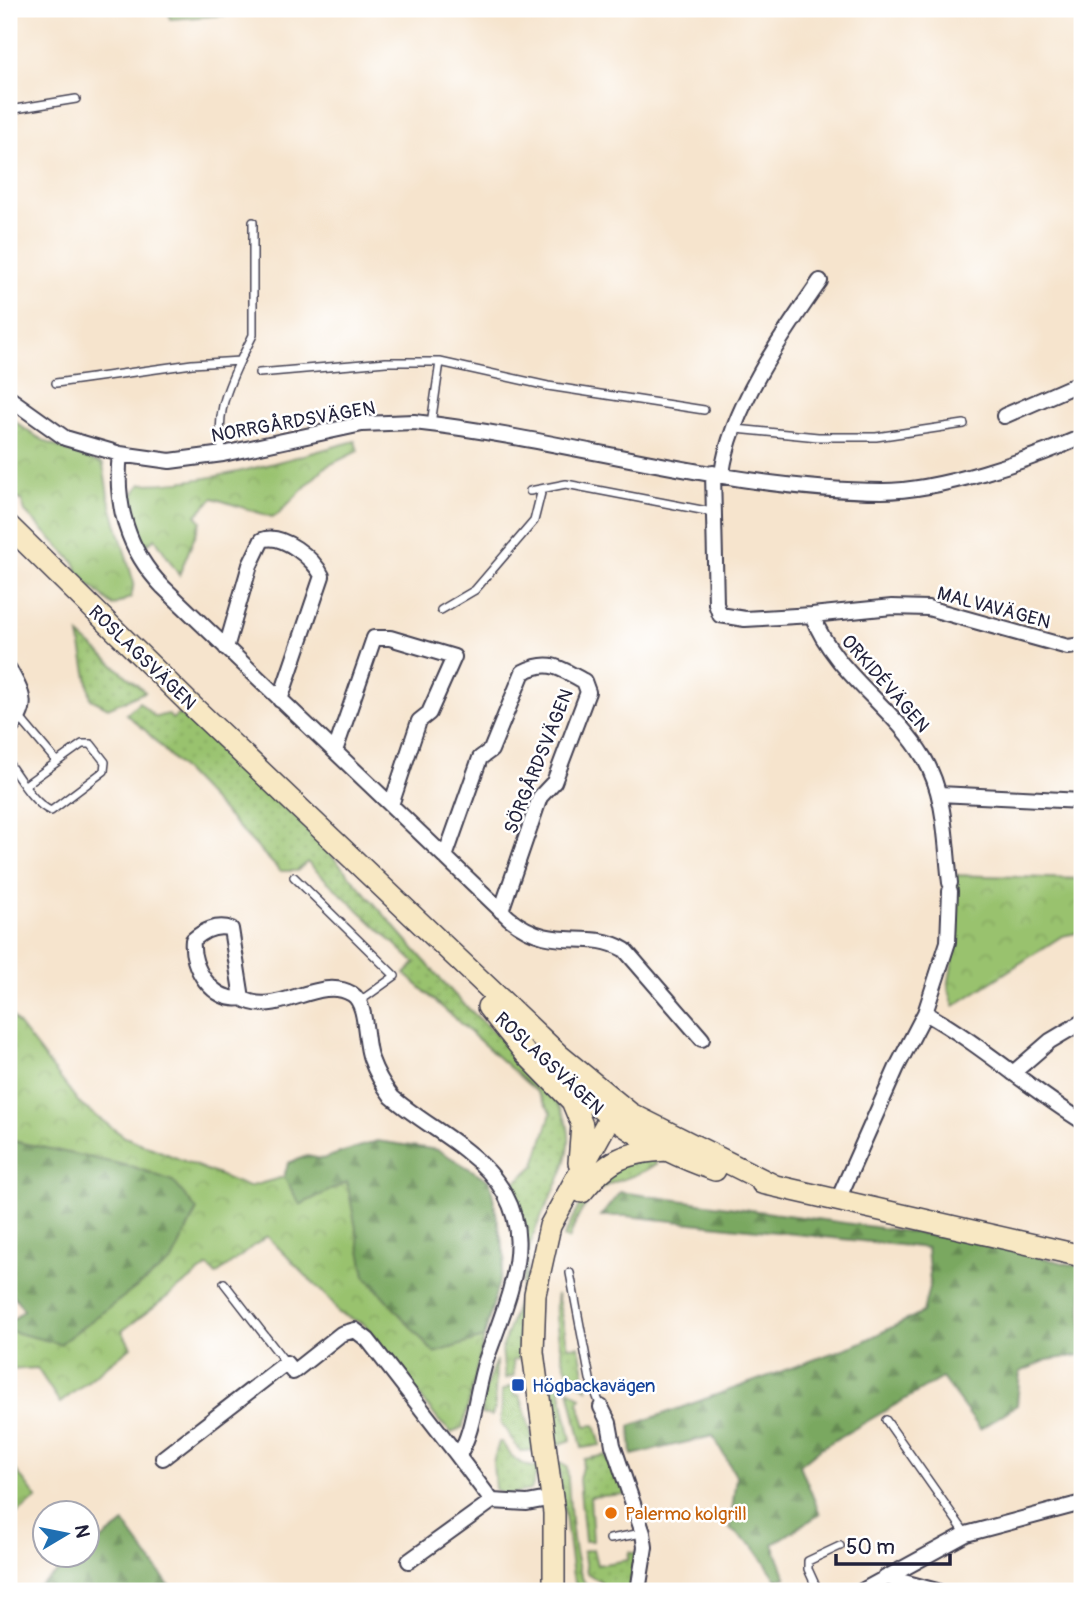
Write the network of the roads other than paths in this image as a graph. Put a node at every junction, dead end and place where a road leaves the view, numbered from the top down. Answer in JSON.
{"nodes":[{"id":1,"x":76,"y":99,"type":"dead end"},
{"id":2,"x":9,"y":110,"type":"edge"},
{"id":3,"x":253,"y":222,"type":"dead end"},
{"id":4,"x":820,"y":281,"type":"dead end"},
{"id":5,"x":240,"y":361,"type":"junction"},
{"id":6,"x":440,"y":362,"type":"junction"},
{"id":7,"x":260,"y":373,"type":"dead end"},
{"id":8,"x":1082,"y":382,"type":"edge"},
{"id":9,"x":56,"y":383,"type":"dead end"},
{"id":10,"x":9,"y":398,"type":"edge"},
{"id":11,"x":704,"y":410,"type":"dead end"},
{"id":12,"x":1004,"y":416,"type":"dead end"},
{"id":13,"x":431,"y":424,"type":"junction"},
{"id":14,"x":964,"y":424,"type":"dead end"},
{"id":15,"x":736,"y":429,"type":"junction"},
{"id":16,"x":1082,"y":437,"type":"edge"},
{"id":17,"x":120,"y":454,"type":"junction"},
{"id":18,"x":223,"y":454,"type":"junction"},
{"id":19,"x":718,"y":473,"type":"junction"},
{"id":20,"x":542,"y":489,"type":"junction"},
{"id":21,"x":530,"y":491,"type":"dead end"},
{"id":22,"x":712,"y":512,"type":"junction"},
{"id":23,"x":9,"y":526,"type":"edge"},
{"id":24,"x":441,"y":610,"type":"dead end"},
{"id":25,"x":812,"y":615,"type":"junction"},
{"id":26,"x":1082,"y":645,"type":"edge"},
{"id":27,"x":226,"y":648,"type":"junction"},
{"id":28,"x":9,"y":669,"type":"edge"},
{"id":29,"x":280,"y":699,"type":"junction"},
{"id":30,"x":20,"y":718,"type":"junction"},
{"id":31,"x":9,"y":730,"type":"edge"},
{"id":32,"x":335,"y":751,"type":"junction"},
{"id":33,"x":57,"y":762,"type":"junction"},
{"id":34,"x":9,"y":764,"type":"edge"},
{"id":35,"x":25,"y":785,"type":"junction"},
{"id":36,"x":939,"y":794,"type":"junction"},
{"id":37,"x":1082,"y":801,"type":"edge"},
{"id":38,"x":391,"y":805,"type":"junction"},
{"id":39,"x":445,"y":857,"type":"junction"},
{"id":40,"x":370,"y":874,"type":"junction"},
{"id":41,"x":294,"y":877,"type":"dead end"},
{"id":42,"x":501,"y":911,"type":"junction"},
{"id":43,"x":242,"y":998,"type":"junction"},
{"id":44,"x":360,"y":1001,"type":"junction"},
{"id":45,"x":488,"y":1007,"type":"junction"},
{"id":46,"x":925,"y":1013,"type":"junction"},
{"id":47,"x":1082,"y":1021,"type":"edge"},
{"id":48,"x":702,"y":1039,"type":"dead end"},
{"id":49,"x":1013,"y":1073,"type":"junction"},
{"id":50,"x":620,"y":1116,"type":"junction"},
{"id":51,"x":1082,"y":1121,"type":"edge"},
{"id":52,"x":668,"y":1150,"type":"junction"},
{"id":53,"x":580,"y":1182,"type":"junction"},
{"id":54,"x":775,"y":1186,"type":"junction"},
{"id":55,"x":837,"y":1202,"type":"junction"},
{"id":56,"x":1082,"y":1256,"type":"edge"},
{"id":57,"x":570,"y":1273,"type":"dead end"},
{"id":58,"x":224,"y":1283,"type":"dead end"},
{"id":59,"x":286,"y":1363,"type":"junction"},
{"id":60,"x":601,"y":1407,"type":"joint"},
{"id":61,"x":886,"y":1420,"type":"dead end"},
{"id":62,"x":458,"y":1456,"type":"junction"},
{"id":63,"x":163,"y":1458,"type":"dead end"},
{"id":64,"x":553,"y":1498,"type":"junction"},
{"id":65,"x":492,"y":1501,"type":"junction"},
{"id":66,"x":1082,"y":1503,"type":"edge"},
{"id":67,"x":643,"y":1532,"type":"junction"},
{"id":68,"x":966,"y":1534,"type":"junction"},
{"id":69,"x":610,"y":1539,"type":"dead end"},
{"id":70,"x":840,"y":1546,"type":"dead end"},
{"id":71,"x":409,"y":1561,"type":"dead end"},
{"id":72,"x":886,"y":1577,"type":"junction"},
{"id":73,"x":554,"y":1591,"type":"edge"},
{"id":74,"x":638,"y":1591,"type":"edge"},
{"id":75,"x":818,"y":1591,"type":"edge"},
{"id":76,"x":862,"y":1591,"type":"edge"},
{"id":77,"x":937,"y":1591,"type":"edge"}],
"edges":[{"from":1,"to":2,"type":"lane"},
{"from":3,"to":5,"type":"lane"},
{"from":4,"to":15,"type":"street"},
{"from":5,"to":9,"type":"lane"},
{"from":5,"to":18,"type":"lane"},
{"from":6,"to":7,"type":"lane"},
{"from":6,"to":11,"type":"lane"},
{"from":6,"to":13,"type":"lane"},
{"from":8,"to":12,"type":"street"},
{"from":10,"to":17,"type":"street","name":"NORRGÅRDSVÄGEN"},
{"from":13,"to":18,"type":"street","name":"NORRGÅRDSVÄGEN"},
{"from":13,"to":19,"type":"street","name":"NORRGÅRDSVÄGEN"},
{"from":14,"to":15,"type":"lane"},
{"from":15,"to":19,"type":"street"},
{"from":16,"to":19,"type":"street","name":"NORRGÅRDSVÄGEN"},
{"from":17,"to":18,"type":"street","name":"NORRGÅRDSVÄGEN"},
{"from":17,"to":27,"type":"street"},
{"from":19,"to":22,"type":"street"},
{"from":20,"to":21,"type":"lane"},
{"from":20,"to":22,"type":"lane"},
{"from":20,"to":24,"type":"lane"},
{"from":22,"to":25,"type":"street"},
{"from":23,"to":40,"type":"main road","name":"ROSLAGSVÄGEN"},
{"from":25,"to":26,"type":"street","name":"MALVAVÄGEN"},
{"from":25,"to":36,"type":"street","name":"ORKIDÉVÄGEN"},
{"from":27,"to":29,"type":"street"},
{"from":27,"to":29,"type":"street"},
{"from":28,"to":30,"type":"street"},
{"from":29,"to":32,"type":"street"},
{"from":30,"to":31,"type":"street"},
{"from":30,"to":33,"type":"lane"},
{"from":32,"to":38,"type":"street"},
{"from":32,"to":38,"type":"street"},
{"from":33,"to":35,"type":"lane"},
{"from":33,"to":35,"type":"lane"},
{"from":34,"to":35,"type":"lane"},
{"from":36,"to":37,"type":"street"},
{"from":36,"to":46,"type":"street","name":"ORKIDÉVÄGEN"},
{"from":38,"to":39,"type":"street"},
{"from":39,"to":42,"type":"street"},
{"from":39,"to":42,"type":"street","name":"SÖRGÅRDSVÄGEN"},
{"from":40,"to":45,"type":"main road","name":"ROSLAGSVÄGEN"},
{"from":40,"to":50,"type":"main road","name":"ROSLAGSVÄGEN"},
{"from":41,"to":44,"type":"lane"},
{"from":42,"to":48,"type":"street"},
{"from":43,"to":43,"type":"street"},
{"from":43,"to":44,"type":"street"},
{"from":44,"to":62,"type":"street"},
{"from":45,"to":50,"type":"main road","name":"ROSLAGSVÄGEN"},
{"from":45,"to":53,"type":"main road"},
{"from":46,"to":49,"type":"street"},
{"from":46,"to":55,"type":"street","name":"ORKIDÉVÄGEN"},
{"from":47,"to":49,"type":"street"},
{"from":49,"to":51,"type":"street"},
{"from":50,"to":52,"type":"main road","name":"ROSLAGSVÄGEN"},
{"from":50,"to":53,"type":"main road"},
{"from":50,"to":54,"type":"main road","name":"ROSLAGSVÄGEN"},
{"from":52,"to":53,"type":"main road"},
{"from":52,"to":54,"type":"main road","name":"ROSLAGSVÄGEN"},
{"from":53,"to":64,"type":"main road"},
{"from":54,"to":55,"type":"main road","name":"ROSLAGSVÄGEN"},
{"from":55,"to":56,"type":"main road","name":"ROSLAGSVÄGEN"},
{"from":57,"to":60,"type":"lane"},
{"from":58,"to":59,"type":"lane"},
{"from":59,"to":62,"type":"street"},
{"from":59,"to":63,"type":"street"},
{"from":60,"to":67,"type":"street"},
{"from":61,"to":68,"type":"lane"},
{"from":62,"to":65,"type":"street"},
{"from":64,"to":65,"type":"street"},
{"from":64,"to":73,"type":"main road"},
{"from":65,"to":71,"type":"street"},
{"from":66,"to":68,"type":"street"},
{"from":67,"to":69,"type":"lane"},
{"from":67,"to":74,"type":"street"},
{"from":68,"to":72,"type":"street"},
{"from":70,"to":75,"type":"lane"},
{"from":72,"to":76,"type":"street"},
{"from":72,"to":77,"type":"street"}]}
